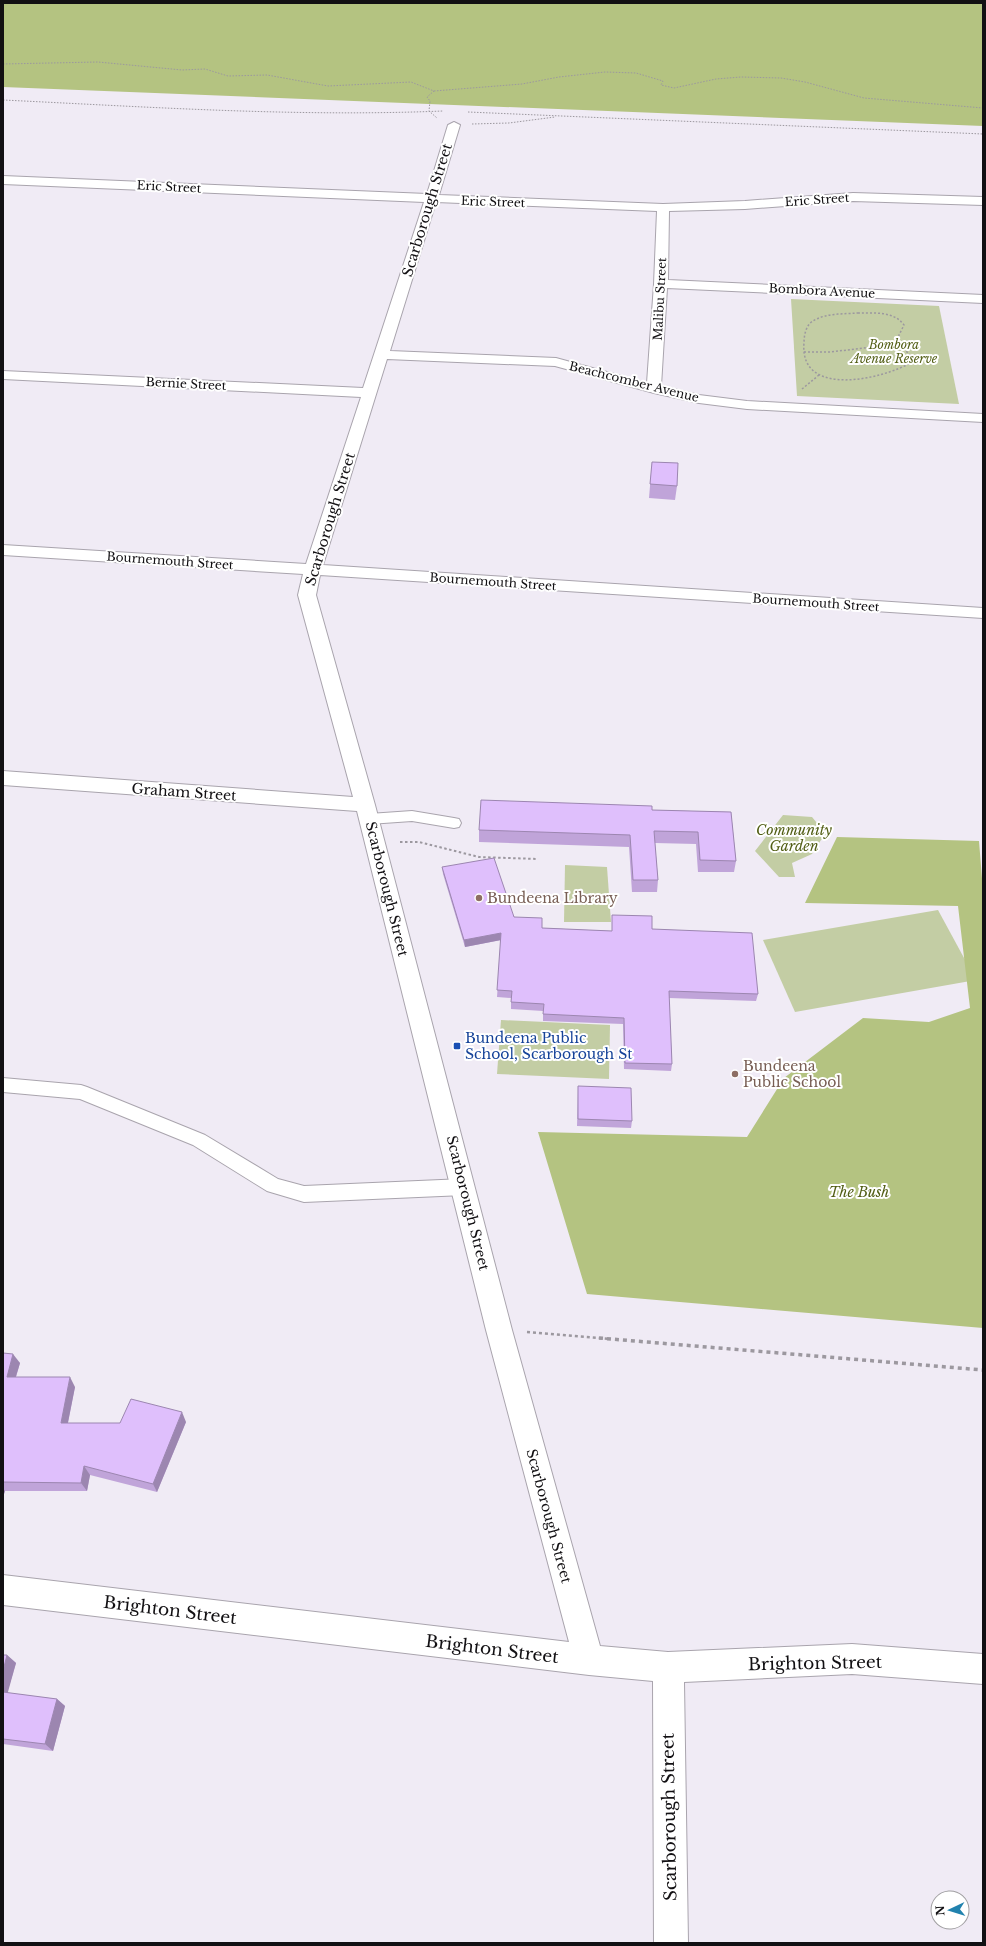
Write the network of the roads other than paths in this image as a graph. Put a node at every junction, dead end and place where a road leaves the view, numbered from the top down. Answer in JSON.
{"nodes":[{"id":1,"x":454,"y":125,"type":"road end"},
{"id":2,"x":3,"y":180,"type":"edge"},
{"id":3,"x":432,"y":199,"type":"junction"},
{"id":4,"x":983,"y":201,"type":"edge"},
{"id":5,"x":664,"y":208,"type":"junction"},
{"id":6,"x":661,"y":284,"type":"junction"},
{"id":7,"x":983,"y":299,"type":"edge"},
{"id":8,"x":381,"y":355,"type":"junction"},
{"id":9,"x":3,"y":375,"type":"edge"},
{"id":10,"x":654,"y":389,"type":"junction"},
{"id":11,"x":368,"y":393,"type":"junction"},
{"id":12,"x":983,"y":418,"type":"edge"},
{"id":13,"x":3,"y":550,"type":"edge"},
{"id":14,"x":313,"y":570,"type":"junction"},
{"id":15,"x":983,"y":613,"type":"edge"},
{"id":16,"x":3,"y":778,"type":"edge"},
{"id":17,"x":367,"y":812,"type":"junction"},
{"id":18,"x":454,"y":823,"type":"dead end"},
{"id":19,"x":3,"y":1085,"type":"edge"},
{"id":20,"x":464,"y":1186,"type":"junction"},
{"id":21,"x":3,"y":1590,"type":"edge"},
{"id":22,"x":589,"y":1660,"type":"junction"},
{"id":23,"x":668,"y":1667,"type":"junction"},
{"id":24,"x":983,"y":1669,"type":"edge"},
{"id":25,"x":671,"y":1943,"type":"edge"}],
"edges":[{"from":1,"to":3,"type":"street","name":"Scarborough Street"},
{"from":2,"to":3,"type":"street","name":"Eric Street"},
{"from":3,"to":5,"type":"street","name":"Eric Street"},
{"from":3,"to":8,"type":"street","name":"Scarborough Street"},
{"from":4,"to":5,"type":"street","name":"Eric Street"},
{"from":5,"to":6,"type":"street","name":"Malibu Street"},
{"from":6,"to":7,"type":"street","name":"Bombora Avenue"},
{"from":6,"to":10,"type":"street","name":"Malibu Street"},
{"from":8,"to":10,"type":"street","name":"Beachcomber Avenue"},
{"from":8,"to":11,"type":"street","name":"Scarborough Street"},
{"from":9,"to":11,"type":"street","name":"Bernie Street"},
{"from":10,"to":12,"type":"street","name":"Beachcomber Avenue"},
{"from":11,"to":14,"type":"street","name":"Scarborough Street"},
{"from":13,"to":14,"type":"street","name":"Bournemouth Street"},
{"from":14,"to":15,"type":"street","name":"Bournemouth Street"},
{"from":14,"to":17,"type":"street","name":"Scarborough Street"},
{"from":16,"to":17,"type":"street","name":"Graham Street"},
{"from":17,"to":18,"type":"lane"},
{"from":17,"to":20,"type":"street","name":"Scarborough Street"},
{"from":19,"to":20,"type":"lane"},
{"from":20,"to":22,"type":"street","name":"Scarborough Street"},
{"from":21,"to":22,"type":"street","name":"Brighton Street"},
{"from":22,"to":23,"type":"street","name":"Brighton Street"},
{"from":23,"to":24,"type":"street","name":"Brighton Street"},
{"from":23,"to":25,"type":"street","name":"Scarborough Street"}]}
